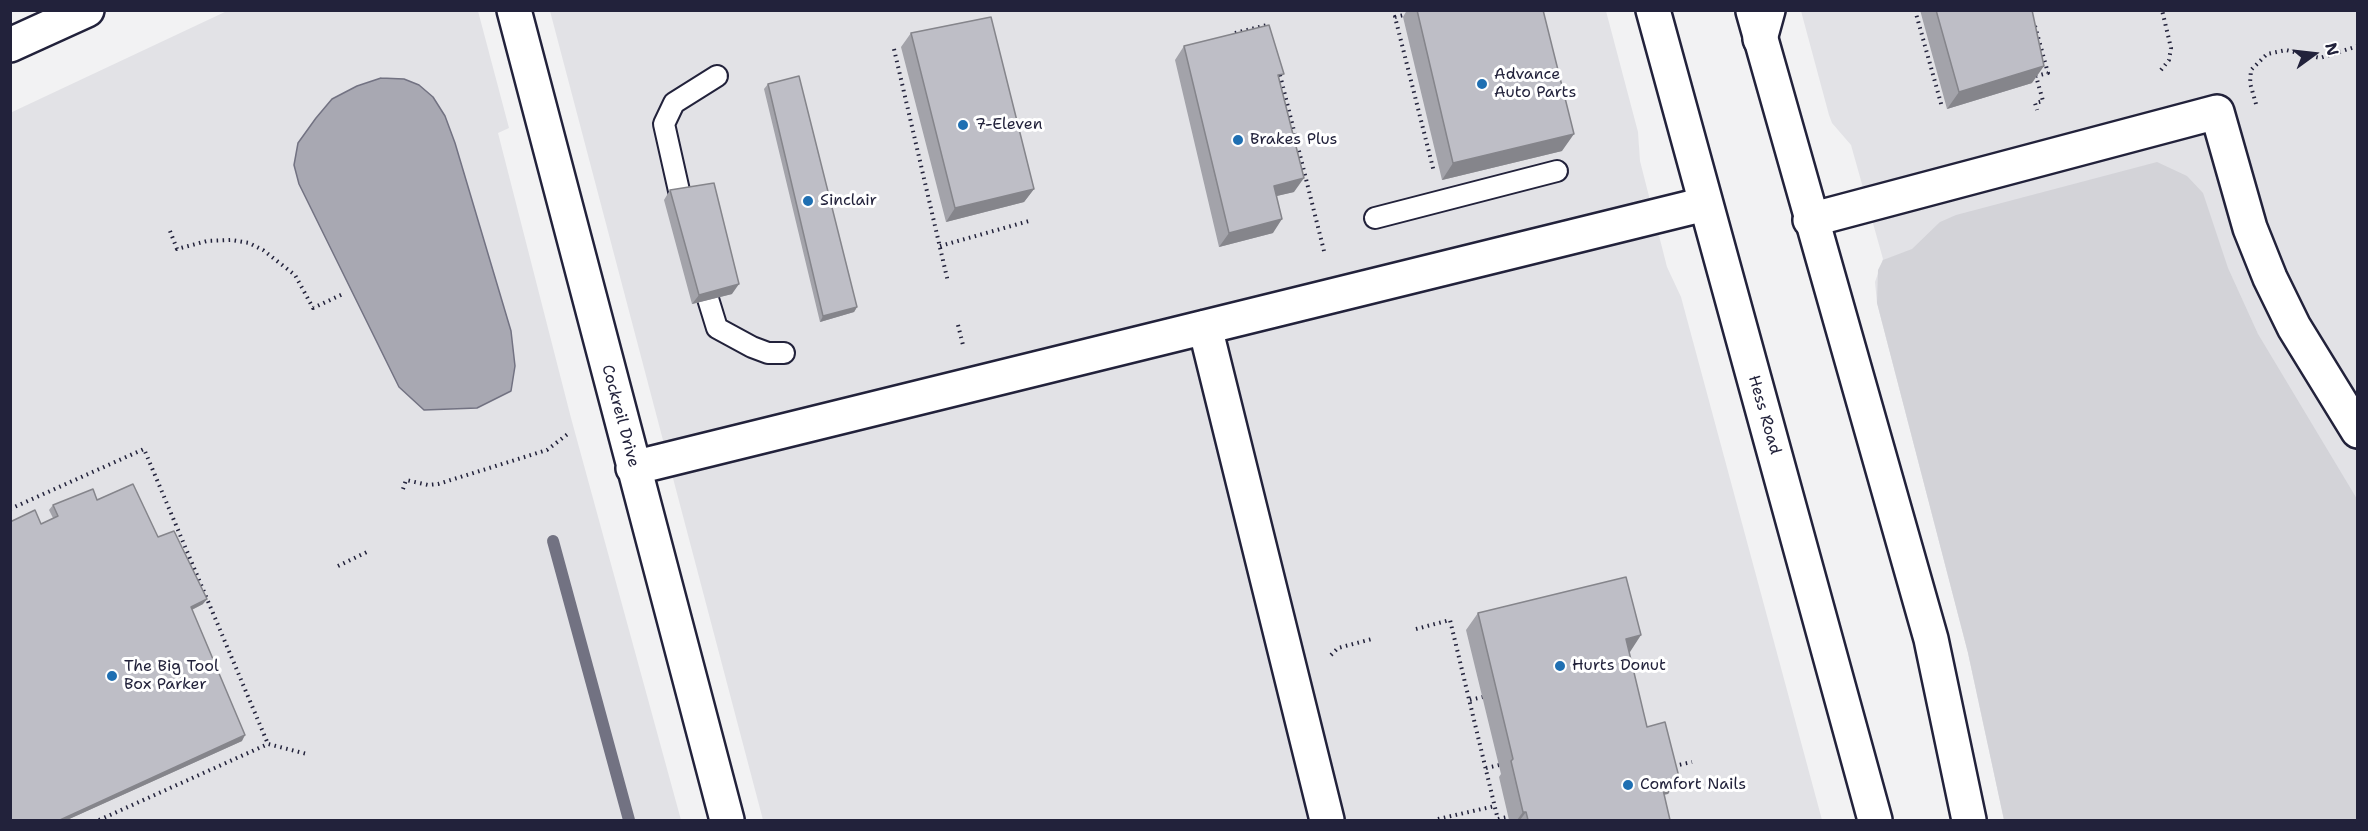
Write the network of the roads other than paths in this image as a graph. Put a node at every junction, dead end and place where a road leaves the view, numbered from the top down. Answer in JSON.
{"nodes":[{"id":1,"x":87,"y":10,"type":"edge"},
{"id":2,"x":514,"y":10,"type":"edge"},
{"id":3,"x":1653,"y":10,"type":"edge"},
{"id":4,"x":1760,"y":20,"type":"edge"},
{"id":5,"x":10,"y":45,"type":"edge"},
{"id":6,"x":717,"y":76,"type":"dead end"},
{"id":7,"x":1557,"y":171,"type":"dead end"},
{"id":8,"x":1705,"y":204,"type":"junction"},
{"id":9,"x":1376,"y":218,"type":"dead end"},
{"id":10,"x":1810,"y":220,"type":"junction"},
{"id":11,"x":688,"y":229,"type":"edge"},
{"id":12,"x":697,"y":261,"type":"edge"},
{"id":13,"x":1204,"y":327,"type":"junction"},
{"id":14,"x":784,"y":353,"type":"dead end"},
{"id":15,"x":2358,"y":430,"type":"edge"},
{"id":16,"x":633,"y":468,"type":"junction"},
{"id":17,"x":727,"y":820,"type":"edge"},
{"id":18,"x":1327,"y":820,"type":"edge"},
{"id":19,"x":1875,"y":820,"type":"edge"},
{"id":20,"x":1969,"y":820,"type":"edge"}],
"edges":[{"from":1,"to":5,"type":"main road"},
{"from":2,"to":16,"type":"main road","name":"Cockreil Drive"},
{"from":3,"to":8,"type":"main road","name":"Hess Road"},
{"from":4,"to":10,"type":"main road"},
{"from":6,"to":11,"type":"lane"},
{"from":7,"to":9,"type":"lane"},
{"from":8,"to":13,"type":"main road"},
{"from":8,"to":19,"type":"main road","name":"Hess Road"},
{"from":10,"to":15,"type":"main road"},
{"from":10,"to":20,"type":"main road"},
{"from":12,"to":14,"type":"lane"},
{"from":13,"to":16,"type":"main road"},
{"from":13,"to":18,"type":"main road"},
{"from":16,"to":17,"type":"main road","name":"Cockreil Drive"}]}
